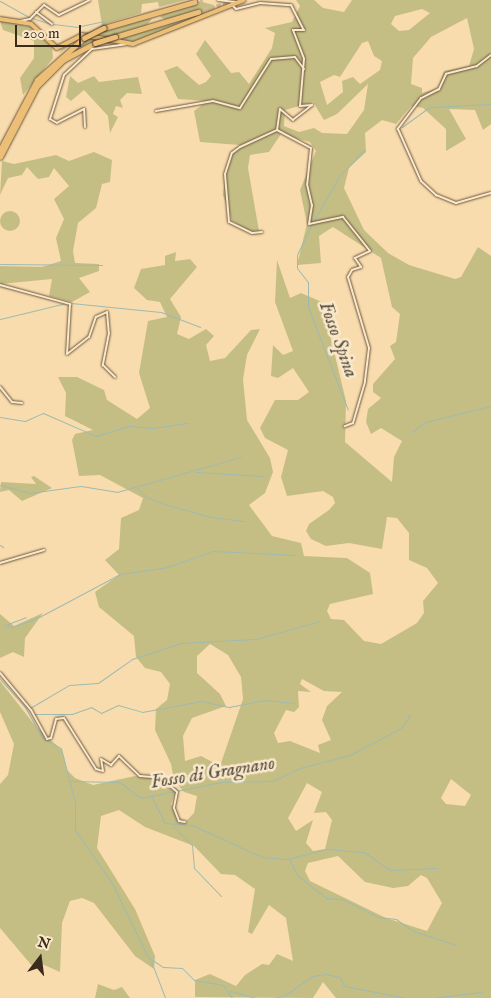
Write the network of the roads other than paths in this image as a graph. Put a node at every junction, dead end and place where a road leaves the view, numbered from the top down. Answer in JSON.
{"nodes":[{"id":1,"x":90,"y":0,"type":"edge"},
{"id":2,"x":218,"y":0,"type":"edge"},
{"id":3,"x":242,"y":1,"type":"edge"},
{"id":4,"x":194,"y":2,"type":"dead end"},
{"id":5,"x":233,"y":5,"type":"junction"},
{"id":6,"x":36,"y":12,"type":"junction"},
{"id":7,"x":198,"y":12,"type":"tunnel mouth"},
{"id":8,"x":0,"y":20,"type":"edge"},
{"id":9,"x":17,"y":22,"type":"junction"},
{"id":10,"x":52,"y":24,"type":"dead end"},
{"id":11,"x":126,"y":44,"type":"junction"},
{"id":12,"x":491,"y":55,"type":"edge"},
{"id":13,"x":304,"y":69,"type":"junction"},
{"id":14,"x":156,"y":111,"type":"dead end"},
{"id":15,"x":85,"y":127,"type":"dead end"},
{"id":16,"x":277,"y":130,"type":"junction"},
{"id":17,"x":0,"y":150,"type":"edge"},
{"id":18,"x":0,"y":157,"type":"edge"},
{"id":19,"x":491,"y":193,"type":"edge"},
{"id":20,"x":262,"y":232,"type":"dead end"},
{"id":21,"x":0,"y":285,"type":"edge"},
{"id":22,"x":115,"y":377,"type":"dead end"},
{"id":23,"x":0,"y":387,"type":"edge"},
{"id":24,"x":22,"y":404,"type":"dead end"},
{"id":25,"x":346,"y":426,"type":"dead end"},
{"id":26,"x":44,"y":550,"type":"dead end"},
{"id":27,"x":0,"y":562,"type":"edge"},
{"id":28,"x":0,"y":673,"type":"edge"},
{"id":29,"x":185,"y":822,"type":"dead end"}],
"edges":[{"from":1,"to":6,"type":"street"},
{"from":2,"to":3,"type":"street"},
{"from":3,"to":5,"type":"main road"},
{"from":4,"to":17,"type":"highway","bridge":true},
{"from":5,"to":11,"type":"main road"},
{"from":5,"to":13,"type":"street"},
{"from":6,"to":9,"type":"street"},
{"from":6,"to":10,"type":"street"},
{"from":7,"to":18,"type":"highway","bridge":true},
{"from":8,"to":9,"type":"main road"},
{"from":9,"to":11,"type":"main road"},
{"from":11,"to":15,"type":"street"},
{"from":12,"to":19,"type":"street"},
{"from":13,"to":14,"type":"street"},
{"from":13,"to":16,"type":"street"},
{"from":16,"to":20,"type":"street"},
{"from":16,"to":25,"type":"street"},
{"from":21,"to":22,"type":"street"},
{"from":23,"to":24,"type":"street"},
{"from":26,"to":27,"type":"street"},
{"from":28,"to":29,"type":"street"}]}
